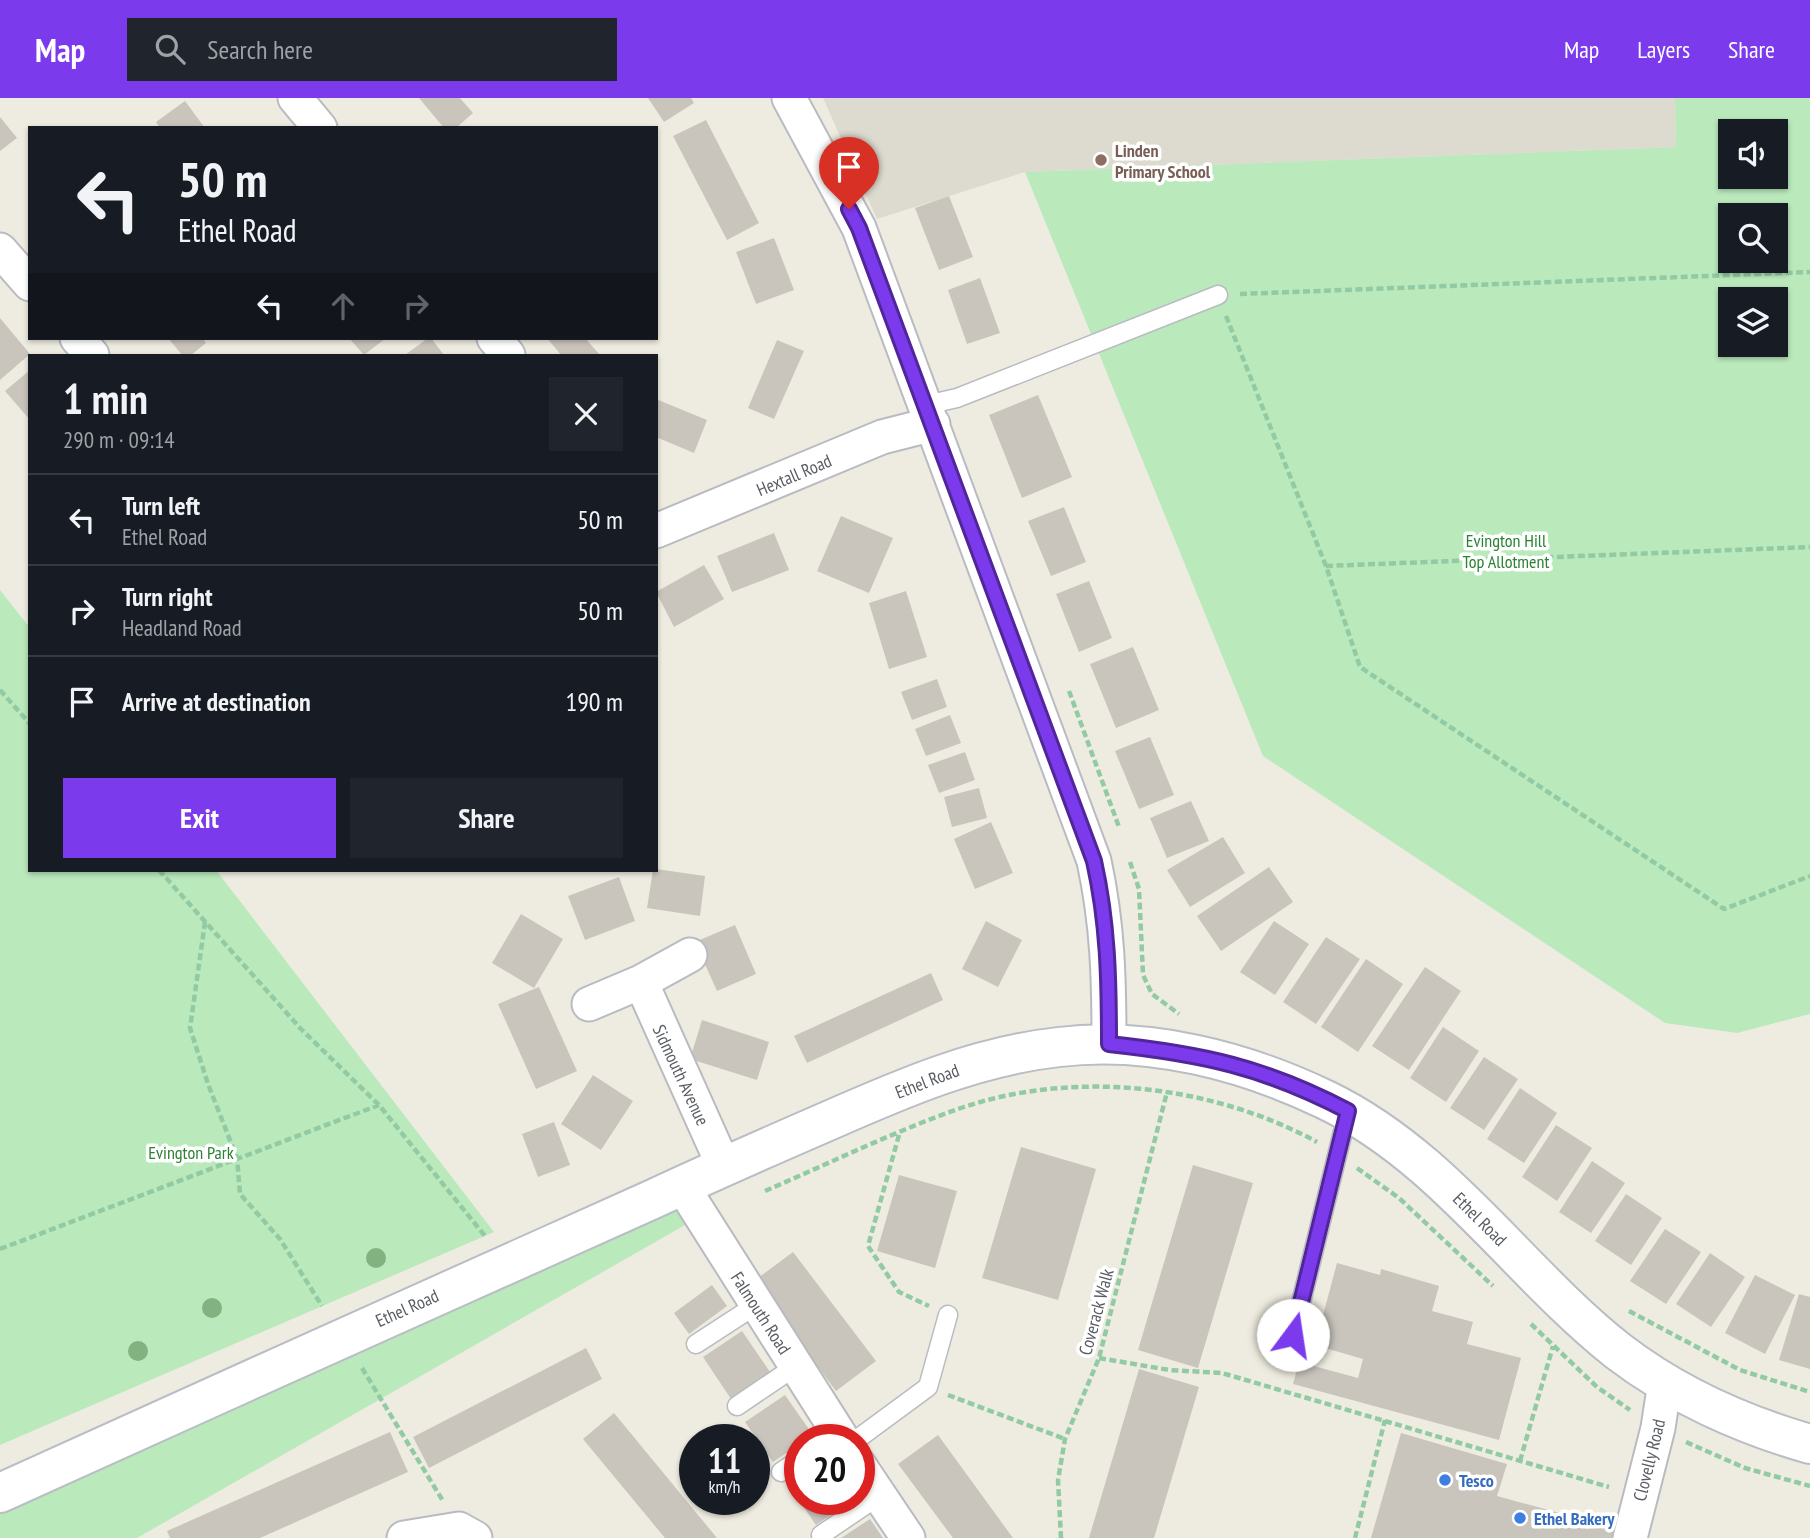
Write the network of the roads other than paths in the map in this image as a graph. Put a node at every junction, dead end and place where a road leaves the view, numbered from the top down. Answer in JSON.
{"nodes":[{"id":1,"x":295,"y":98,"type":"edge"},
{"id":2,"x":789,"y":98,"type":"edge"},
{"id":3,"x":318,"y":126,"type":"edge"},
{"id":4,"x":0,"y":250,"type":"edge"},
{"id":5,"x":28,"y":282,"type":"edge"},
{"id":6,"x":1218,"y":295,"type":"road end"},
{"id":7,"x":79,"y":340,"type":"edge"},
{"id":8,"x":496,"y":340,"type":"edge"},
{"id":9,"x":91,"y":354,"type":"edge"},
{"id":10,"x":507,"y":354,"type":"edge"},
{"id":11,"x":930,"y":414,"type":"junction"},
{"id":12,"x":658,"y":530,"type":"edge"},
{"id":13,"x":690,"y":955,"type":"dead end"},
{"id":14,"x":641,"y":982,"type":"junction"},
{"id":15,"x":589,"y":1004,"type":"dead end"},
{"id":16,"x":1109,"y":1044,"type":"junction"},
{"id":17,"x":1348,"y":1111,"type":"junction"},
{"id":18,"x":724,"y":1167,"type":"junction"},
{"id":19,"x":682,"y":1186,"type":"junction"},
{"id":20,"x":756,"y":1306,"type":"junction"},
{"id":21,"x":948,"y":1315,"type":"road end"},
{"id":22,"x":1293,"y":1335,"type":"dead end"},
{"id":23,"x":696,"y":1344,"type":"dead end"},
{"id":24,"x":796,"y":1366,"type":"junction"},
{"id":25,"x":1665,"y":1382,"type":"junction"},
{"id":26,"x":737,"y":1406,"type":"dead end"},
{"id":27,"x":832,"y":1424,"type":"edge"},
{"id":28,"x":865,"y":1424,"type":"edge"},
{"id":29,"x":1810,"y":1444,"type":"edge"},
{"id":30,"x":784,"y":1470,"type":"edge"},
{"id":31,"x":781,"y":1472,"type":"dead end"},
{"id":32,"x":875,"y":1488,"type":"edge"},
{"id":33,"x":0,"y":1493,"type":"edge"},
{"id":34,"x":880,"y":1495,"type":"junction"},
{"id":35,"x":467,"y":1533,"type":"edge"},
{"id":36,"x":821,"y":1535,"type":"dead end"},
{"id":37,"x":404,"y":1538,"type":"edge"},
{"id":38,"x":908,"y":1538,"type":"edge"},
{"id":39,"x":1630,"y":1538,"type":"edge"}],
"edges":[{"from":1,"to":3,"type":"street"},
{"from":2,"to":11,"type":"street"},
{"from":4,"to":5,"type":"street"},
{"from":6,"to":11,"type":"lane"},
{"from":7,"to":9,"type":"street"},
{"from":8,"to":10,"type":"street"},
{"from":11,"to":12,"type":"street","name":"Hextall Road"},
{"from":11,"to":16,"type":"street"},
{"from":13,"to":14,"type":"street"},
{"from":14,"to":15,"type":"street"},
{"from":14,"to":18,"type":"street","name":"Sidmouth Avenue"},
{"from":16,"to":17,"type":"street","name":"Ethel Road"},
{"from":16,"to":18,"type":"street","name":"Ethel Road"},
{"from":17,"to":22,"type":"lane"},
{"from":17,"to":25,"type":"street","name":"Ethel Road"},
{"from":18,"to":19,"type":"street","name":"Ethel Road"},
{"from":19,"to":20,"type":"street","name":"Falmouth Road"},
{"from":19,"to":33,"type":"street","name":"Ethel Road"},
{"from":20,"to":23,"type":"lane"},
{"from":20,"to":24,"type":"street","name":"Falmouth Road"},
{"from":21,"to":28,"type":"lane"},
{"from":24,"to":26,"type":"lane"},
{"from":24,"to":27,"type":"street","name":"Falmouth Road"},
{"from":25,"to":29,"type":"street","name":"Ethel Road"},
{"from":25,"to":39,"type":"street","name":"Clovelly Road"},
{"from":30,"to":31,"type":"lane"},
{"from":32,"to":34,"type":"street"},
{"from":34,"to":36,"type":"lane"},
{"from":34,"to":38,"type":"street"},
{"from":35,"to":37,"type":"street"}]}
